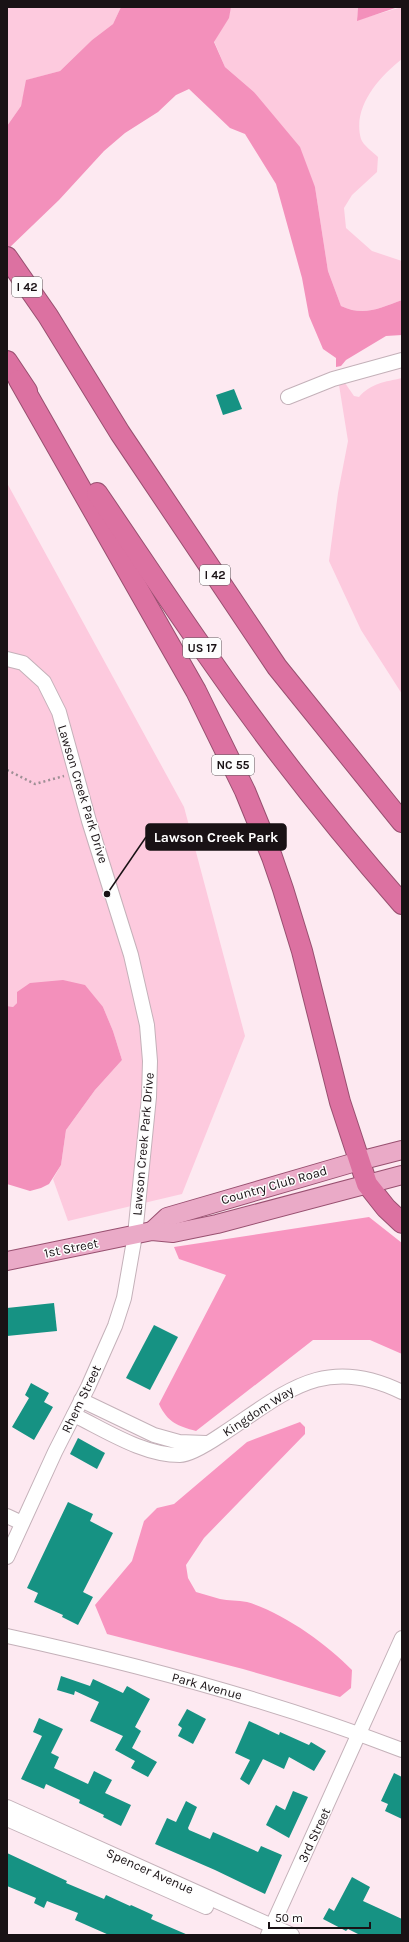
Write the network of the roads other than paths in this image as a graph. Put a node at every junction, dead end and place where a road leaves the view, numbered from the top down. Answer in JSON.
{"nodes":[{"id":1,"x":7,"y":258,"type":"edge"},
{"id":2,"x":402,"y":360,"type":"edge"},
{"id":3,"x":7,"y":361,"type":"edge"},
{"id":4,"x":19,"y":380,"type":"junction"},
{"id":5,"x":288,"y":397,"type":"dead end"},
{"id":6,"x":7,"y":659,"type":"edge"},
{"id":7,"x":402,"y":822,"type":"edge"},
{"id":8,"x":402,"y":904,"type":"edge"},
{"id":9,"x":402,"y":1150,"type":"edge"},
{"id":10,"x":359,"y":1160,"type":"junction"},
{"id":11,"x":402,"y":1175,"type":"edge"},
{"id":12,"x":367,"y":1184,"type":"junction"},
{"id":13,"x":402,"y":1223,"type":"edge"},
{"id":14,"x":143,"y":1233,"type":"junction"},
{"id":15,"x":7,"y":1261,"type":"edge"},
{"id":16,"x":402,"y":1392,"type":"edge"},
{"id":17,"x":81,"y":1400,"type":"junction"},
{"id":18,"x":74,"y":1415,"type":"junction"},
{"id":19,"x":209,"y":1443,"type":"junction"},
{"id":20,"x":7,"y":1516,"type":"edge"},
{"id":21,"x":22,"y":1523,"type":"junction"},
{"id":22,"x":7,"y":1557,"type":"edge"},
{"id":23,"x":7,"y":1636,"type":"edge"},
{"id":24,"x":402,"y":1638,"type":"edge"},
{"id":25,"x":360,"y":1734,"type":"junction"},
{"id":26,"x":402,"y":1750,"type":"edge"},
{"id":27,"x":7,"y":1807,"type":"edge"},
{"id":28,"x":7,"y":1819,"type":"edge"},
{"id":29,"x":269,"y":1933,"type":"edge"},
{"id":30,"x":292,"y":1935,"type":"edge"}],
"edges":[{"from":1,"to":7,"type":"highway","number":"I 42"},
{"from":2,"to":5,"type":"street"},
{"from":3,"to":4,"type":"highway","number":"US 17"},
{"from":4,"to":8,"type":"highway","number":"US 17"},
{"from":4,"to":10,"type":"highway","number":"NC 55"},
{"from":6,"to":14,"type":"street","name":"Lawson Creek Park Drive"},
{"from":9,"to":10,"type":"main road","name":"Country Club Road"},
{"from":10,"to":12,"type":"highway","number":"NC 55"},
{"from":10,"to":14,"type":"main road","name":"Country Club Road"},
{"from":11,"to":12,"type":"main road","name":"Country Club Road"},
{"from":12,"to":13,"type":"highway"},
{"from":12,"to":14,"type":"main road","name":"Country Club Road"},
{"from":14,"to":15,"type":"main road","name":"1st Street"},
{"from":14,"to":17,"type":"street","name":"Rhem Street"},
{"from":16,"to":19,"type":"street","name":"Kingdom Way"},
{"from":17,"to":18,"type":"street","name":"Rhem Street"},
{"from":17,"to":19,"type":"street","name":"Kingdom Way"},
{"from":18,"to":19,"type":"street","name":"Kingdom Way"},
{"from":18,"to":21,"type":"street","name":"Rhem Street"},
{"from":20,"to":21,"type":"street"},
{"from":21,"to":22,"type":"street","name":"Rhem Street"},
{"from":23,"to":25,"type":"street","name":"Park Avenue"},
{"from":24,"to":25,"type":"street"},
{"from":25,"to":26,"type":"street","name":"Park Avenue"},
{"from":25,"to":29,"type":"street","name":"3rd Street"},
{"from":27,"to":29,"type":"street","name":"Spencer Avenue"},
{"from":28,"to":29,"type":"street","name":"Spencer Avenue"},
{"from":29,"to":30,"type":"street","name":"Spencer Avenue"}]}
